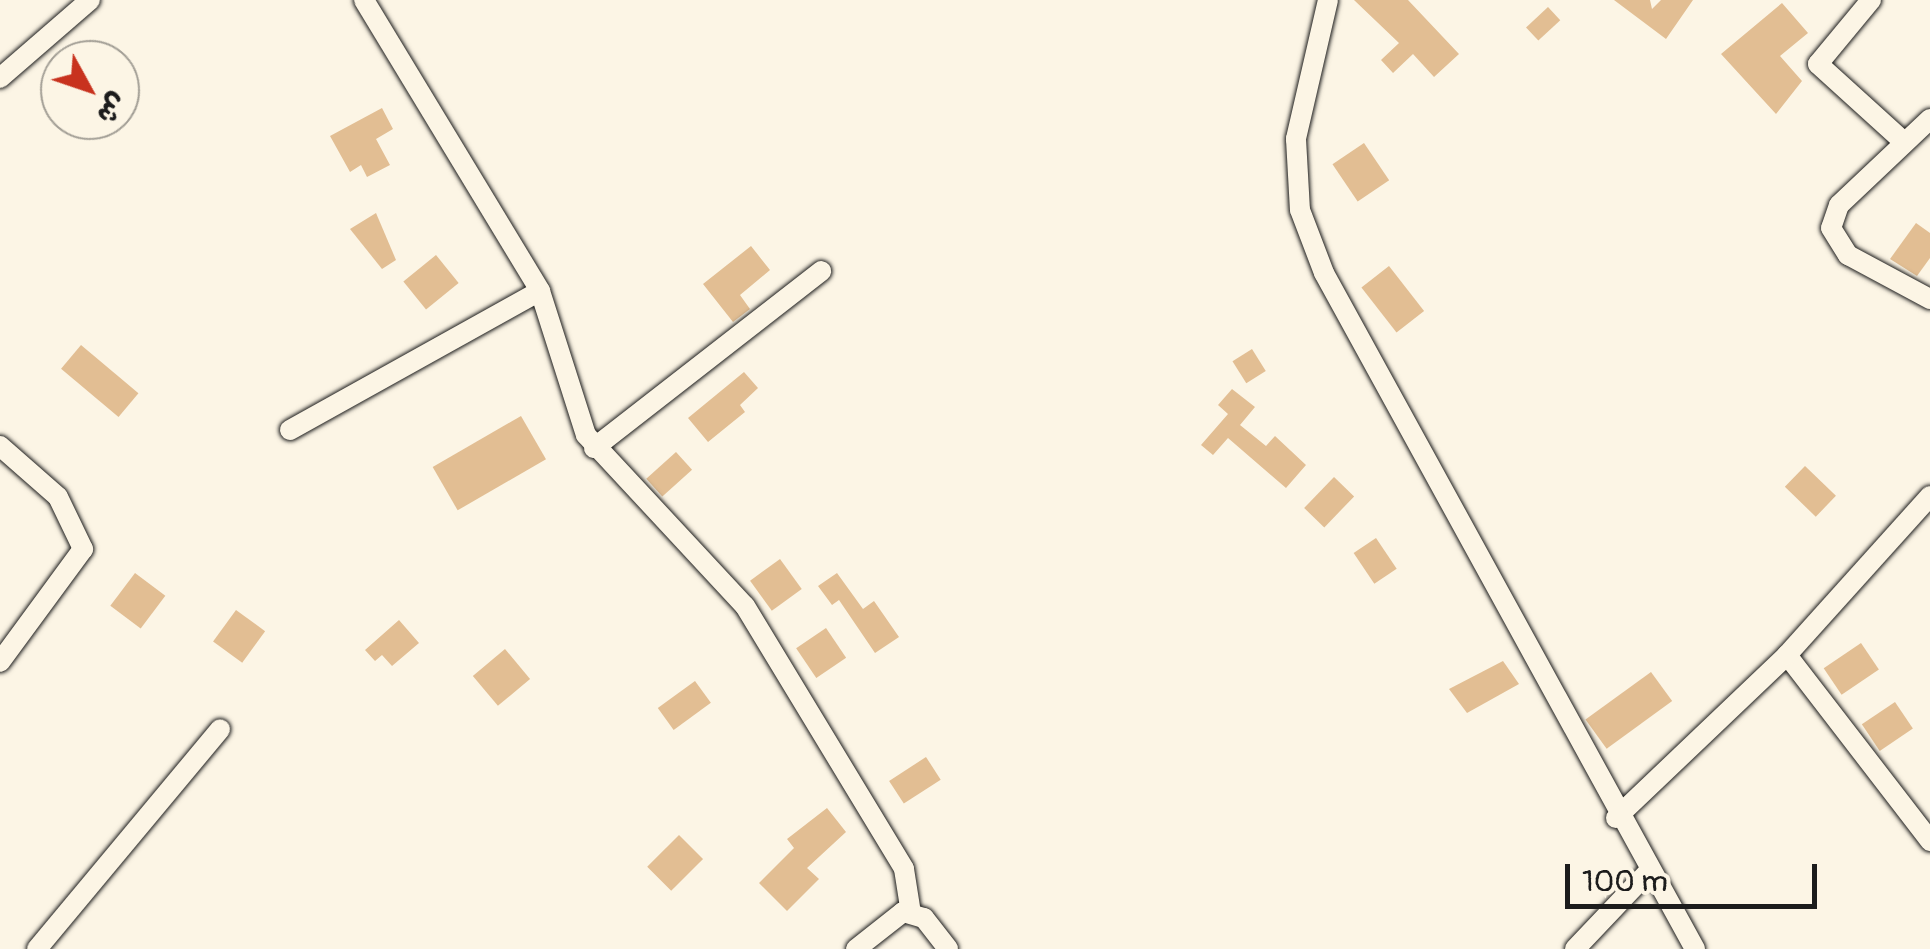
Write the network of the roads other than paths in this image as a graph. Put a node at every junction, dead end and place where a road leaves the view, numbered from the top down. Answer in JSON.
{"nodes":[{"id":1,"x":90,"y":0,"type":"edge"},
{"id":2,"x":364,"y":0,"type":"edge"},
{"id":3,"x":1328,"y":0,"type":"edge"},
{"id":4,"x":1871,"y":0,"type":"edge"},
{"id":5,"x":0,"y":78,"type":"edge"},
{"id":6,"x":1930,"y":120,"type":"edge"},
{"id":7,"x":1903,"y":141,"type":"junction"},
{"id":8,"x":821,"y":271,"type":"dead end"},
{"id":9,"x":540,"y":291,"type":"junction"},
{"id":10,"x":1930,"y":299,"type":"edge"},
{"id":11,"x":290,"y":430,"type":"dead end"},
{"id":12,"x":0,"y":446,"type":"edge"},
{"id":13,"x":594,"y":448,"type":"junction"},
{"id":14,"x":1930,"y":496,"type":"edge"},
{"id":15,"x":1787,"y":655,"type":"junction"},
{"id":16,"x":0,"y":662,"type":"edge"},
{"id":17,"x":220,"y":729,"type":"dead end"},
{"id":18,"x":1616,"y":818,"type":"junction"},
{"id":19,"x":1930,"y":841,"type":"edge"},
{"id":20,"x":1648,"y":872,"type":"junction"},
{"id":21,"x":910,"y":913,"type":"junction"},
{"id":22,"x":36,"y":949,"type":"edge"},
{"id":23,"x":856,"y":949,"type":"edge"},
{"id":24,"x":948,"y":949,"type":"edge"},
{"id":25,"x":1575,"y":949,"type":"edge"},
{"id":26,"x":1694,"y":949,"type":"edge"}],
"edges":[{"from":1,"to":5,"type":"street"},
{"from":2,"to":9,"type":"street"},
{"from":3,"to":18,"type":"street"},
{"from":4,"to":7,"type":"street"},
{"from":6,"to":7,"type":"street"},
{"from":7,"to":10,"type":"street"},
{"from":8,"to":13,"type":"street"},
{"from":9,"to":11,"type":"street"},
{"from":9,"to":13,"type":"street"},
{"from":12,"to":16,"type":"street"},
{"from":13,"to":21,"type":"street"},
{"from":14,"to":15,"type":"street"},
{"from":15,"to":18,"type":"street"},
{"from":15,"to":19,"type":"street"},
{"from":17,"to":22,"type":"street"},
{"from":18,"to":20,"type":"street"},
{"from":20,"to":25,"type":"street"},
{"from":20,"to":26,"type":"street"},
{"from":21,"to":23,"type":"street"},
{"from":21,"to":24,"type":"street"}]}
